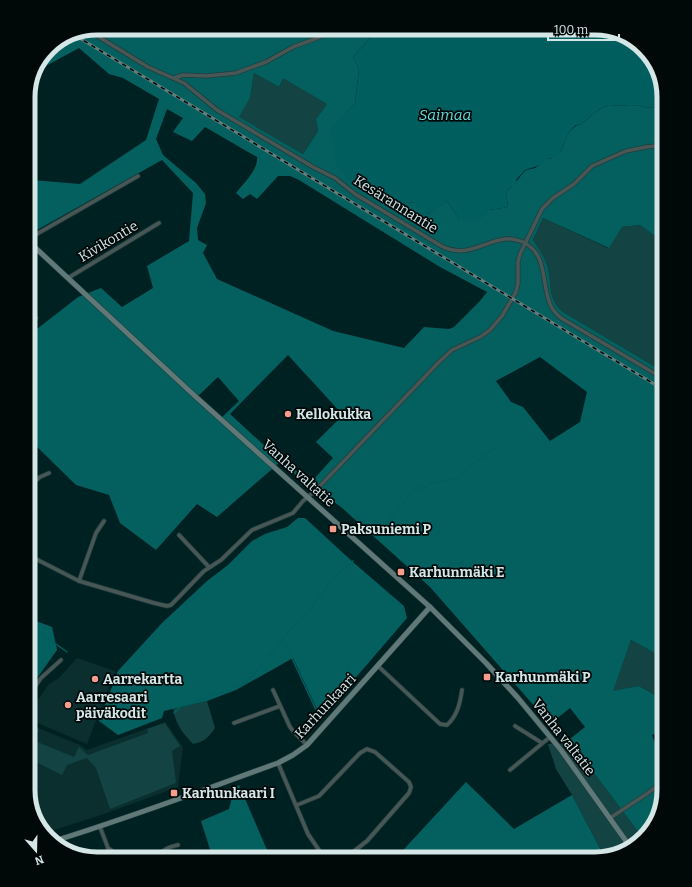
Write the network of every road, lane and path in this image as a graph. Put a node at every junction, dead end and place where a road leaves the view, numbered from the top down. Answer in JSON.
{"nodes":[{"id":1,"x":96,"y":35,"type":"edge"},
{"id":2,"x":321,"y":35,"type":"edge"},
{"id":3,"x":174,"y":78,"type":"junction"},
{"id":4,"x":657,"y":146,"type":"edge"},
{"id":5,"x":138,"y":176,"type":"dead end"},
{"id":6,"x":159,"y":223,"type":"dead end"},
{"id":7,"x":35,"y":236,"type":"edge"},
{"id":8,"x":524,"y":243,"type":"junction"},
{"id":9,"x":35,"y":247,"type":"edge"},
{"id":10,"x":68,"y":278,"type":"junction"},
{"id":11,"x":657,"y":375,"type":"edge"},
{"id":12,"x":49,"y":473,"type":"dead end"},
{"id":13,"x":35,"y":482,"type":"edge"},
{"id":14,"x":308,"y":497,"type":"junction"},
{"id":15,"x":104,"y":521,"type":"dead end"},
{"id":16,"x":179,"y":535,"type":"dead end"},
{"id":17,"x":35,"y":558,"type":"edge"},
{"id":18,"x":210,"y":567,"type":"junction"},
{"id":19,"x":80,"y":581,"type":"junction"},
{"id":20,"x":430,"y":607,"type":"junction"},
{"id":21,"x":61,"y":660,"type":"dead end"},
{"id":22,"x":378,"y":666,"type":"junction"},
{"id":23,"x":35,"y":686,"type":"edge"},
{"id":24,"x":273,"y":690,"type":"dead end"},
{"id":25,"x":462,"y":690,"type":"dead end"},
{"id":26,"x":280,"y":706,"type":"junction"},
{"id":27,"x":234,"y":723,"type":"dead end"},
{"id":28,"x":515,"y":726,"type":"dead end"},
{"id":29,"x":550,"y":736,"type":"junction"},
{"id":30,"x":542,"y":743,"type":"junction"},
{"id":31,"x":307,"y":745,"type":"junction"},
{"id":32,"x":278,"y":763,"type":"junction"},
{"id":33,"x":510,"y":770,"type":"dead end"},
{"id":34,"x":657,"y":786,"type":"edge"},
{"id":35,"x":297,"y":805,"type":"junction"},
{"id":36,"x":610,"y":818,"type":"junction"},
{"id":37,"x":100,"y":827,"type":"junction"},
{"id":38,"x":59,"y":839,"type":"edge"},
{"id":39,"x":627,"y":843,"type":"edge"},
{"id":40,"x":178,"y":845,"type":"dead end"},
{"id":41,"x":113,"y":852,"type":"edge"},
{"id":42,"x":161,"y":852,"type":"edge"},
{"id":43,"x":320,"y":852,"type":"edge"},
{"id":44,"x":353,"y":852,"type":"edge"}],
"edges":[{"from":1,"to":3,"type":"street","name":"Kesärannantie"},
{"from":2,"to":3,"type":"street"},
{"from":3,"to":8,"type":"street","name":"Kesärannantie"},
{"from":4,"to":8,"type":"street"},
{"from":5,"to":7,"type":"street"},
{"from":6,"to":10,"type":"street","name":"Kivikontie"},
{"from":8,"to":11,"type":"street"},
{"from":8,"to":14,"type":"street"},
{"from":9,"to":10,"type":"main road","name":"Vanha valtatie"},
{"from":10,"to":14,"type":"main road","name":"Vanha valtatie"},
{"from":12,"to":13,"type":"street"},
{"from":14,"to":18,"type":"street"},
{"from":14,"to":20,"type":"main road","name":"Vanha valtatie"},
{"from":15,"to":19,"type":"street"},
{"from":16,"to":18,"type":"street"},
{"from":17,"to":19,"type":"street"},
{"from":18,"to":19,"type":"street"},
{"from":20,"to":22,"type":"main road","name":"Karhunkaari"},
{"from":20,"to":29,"type":"main road","name":"Vanha valtatie"},
{"from":21,"to":23,"type":"street"},
{"from":22,"to":25,"type":"street"},
{"from":22,"to":31,"type":"main road","name":"Karhunkaari"},
{"from":24,"to":26,"type":"street"},
{"from":26,"to":27,"type":"street"},
{"from":26,"to":31,"type":"street"},
{"from":28,"to":30,"type":"street"},
{"from":29,"to":30,"type":"street"},
{"from":29,"to":36,"type":"main road","name":"Vanha valtatie"},
{"from":30,"to":33,"type":"street"},
{"from":31,"to":32,"type":"main road","name":"Karhunkaari"},
{"from":32,"to":35,"type":"street"},
{"from":32,"to":37,"type":"main road","name":"Karhunkaari"},
{"from":34,"to":36,"type":"street"},
{"from":35,"to":43,"type":"street"},
{"from":35,"to":44,"type":"street"},
{"from":36,"to":39,"type":"main road","name":"Vanha valtatie"},
{"from":37,"to":38,"type":"main road","name":"Karhunkaari"},
{"from":37,"to":41,"type":"street"},
{"from":40,"to":42,"type":"street"}]}
